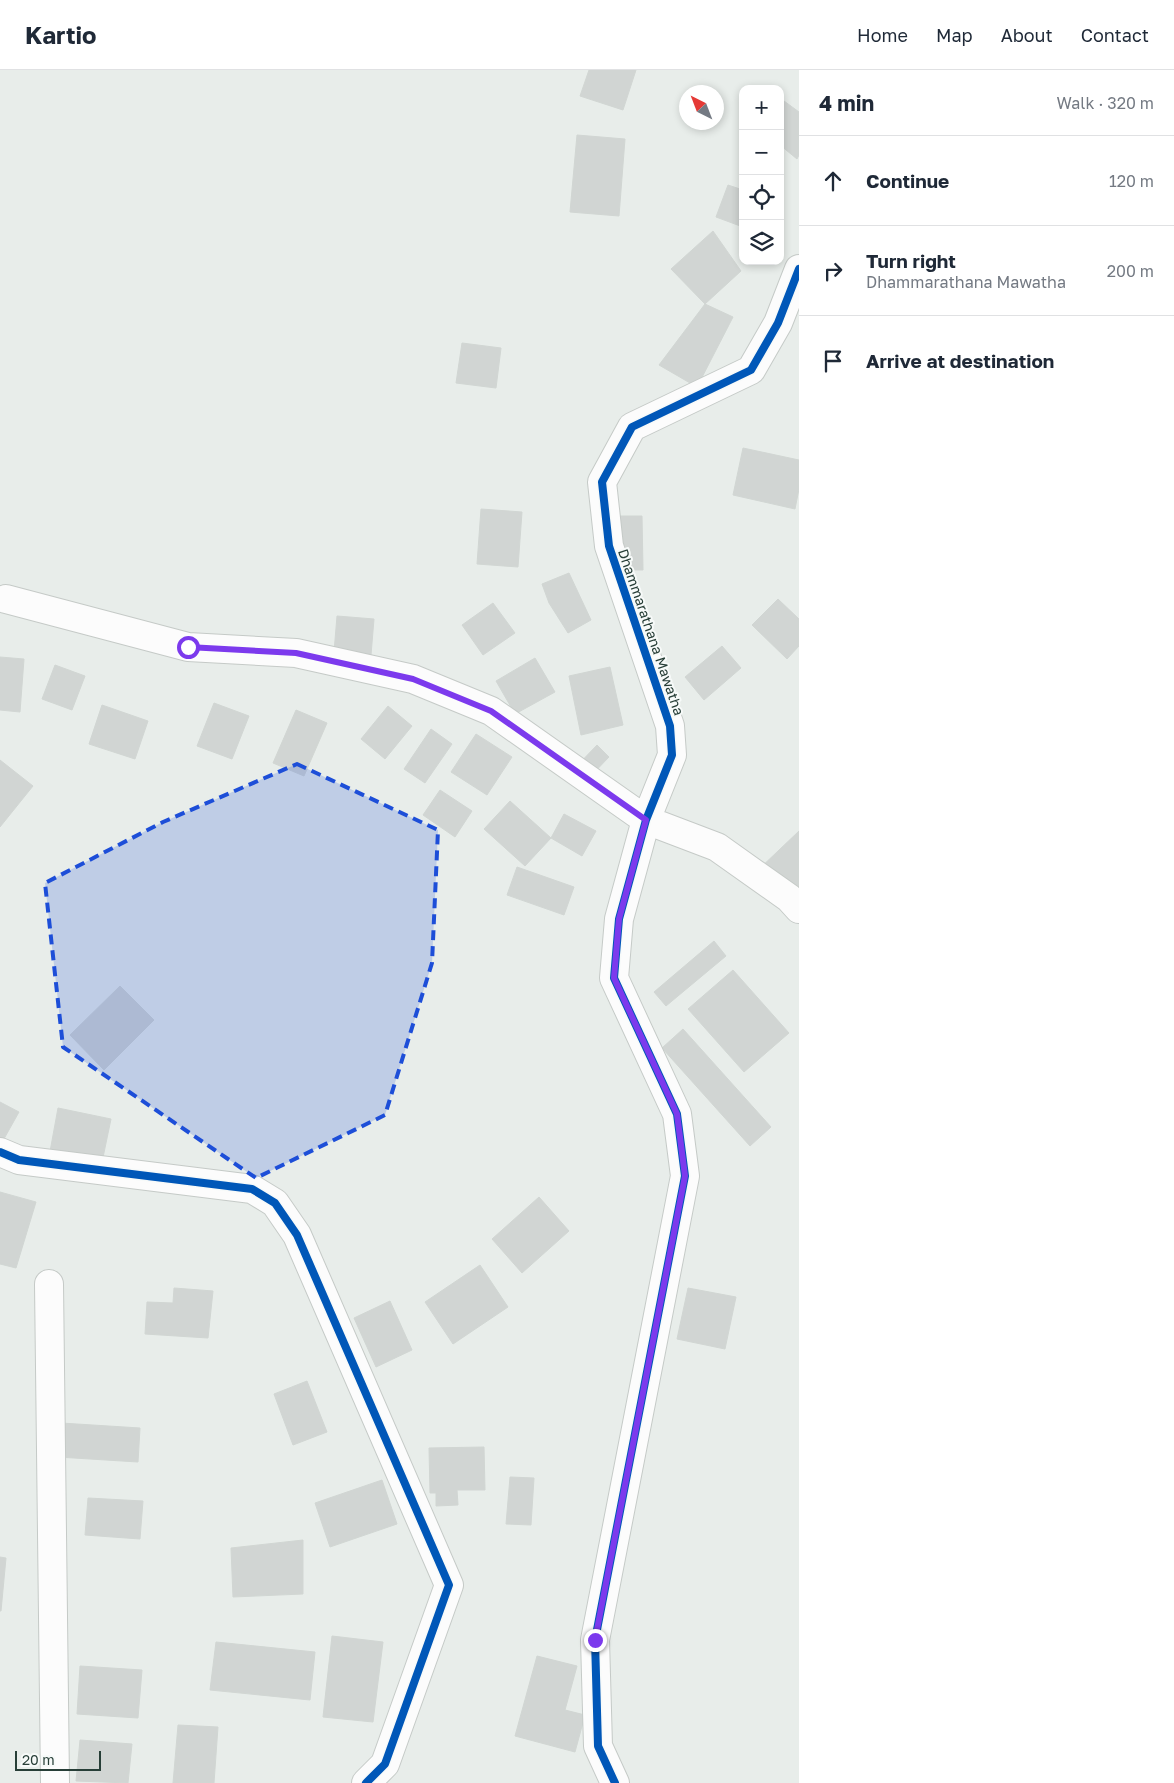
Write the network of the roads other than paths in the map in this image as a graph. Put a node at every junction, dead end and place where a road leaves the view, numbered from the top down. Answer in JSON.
{"nodes":[{"id":1,"x":799,"y":269,"type":"edge"},
{"id":2,"x":6,"y":599,"type":"dead end"},
{"id":3,"x":646,"y":820,"type":"junction"},
{"id":4,"x":799,"y":909,"type":"edge"},
{"id":5,"x":0,"y":1152,"type":"edge"},
{"id":6,"x":49,"y":1284,"type":"dead end"},
{"id":7,"x":55,"y":1783,"type":"edge"},
{"id":8,"x":366,"y":1783,"type":"edge"},
{"id":9,"x":615,"y":1783,"type":"edge"}],
"edges":[{"from":1,"to":3,"type":"street","name":"Dhammarathana Mawatha"},
{"from":2,"to":3,"type":"street"},
{"from":3,"to":4,"type":"street"},
{"from":3,"to":9,"type":"street","name":"Dhammarathana Mawatha"},
{"from":5,"to":8,"type":"street"},
{"from":6,"to":7,"type":"street"}]}
